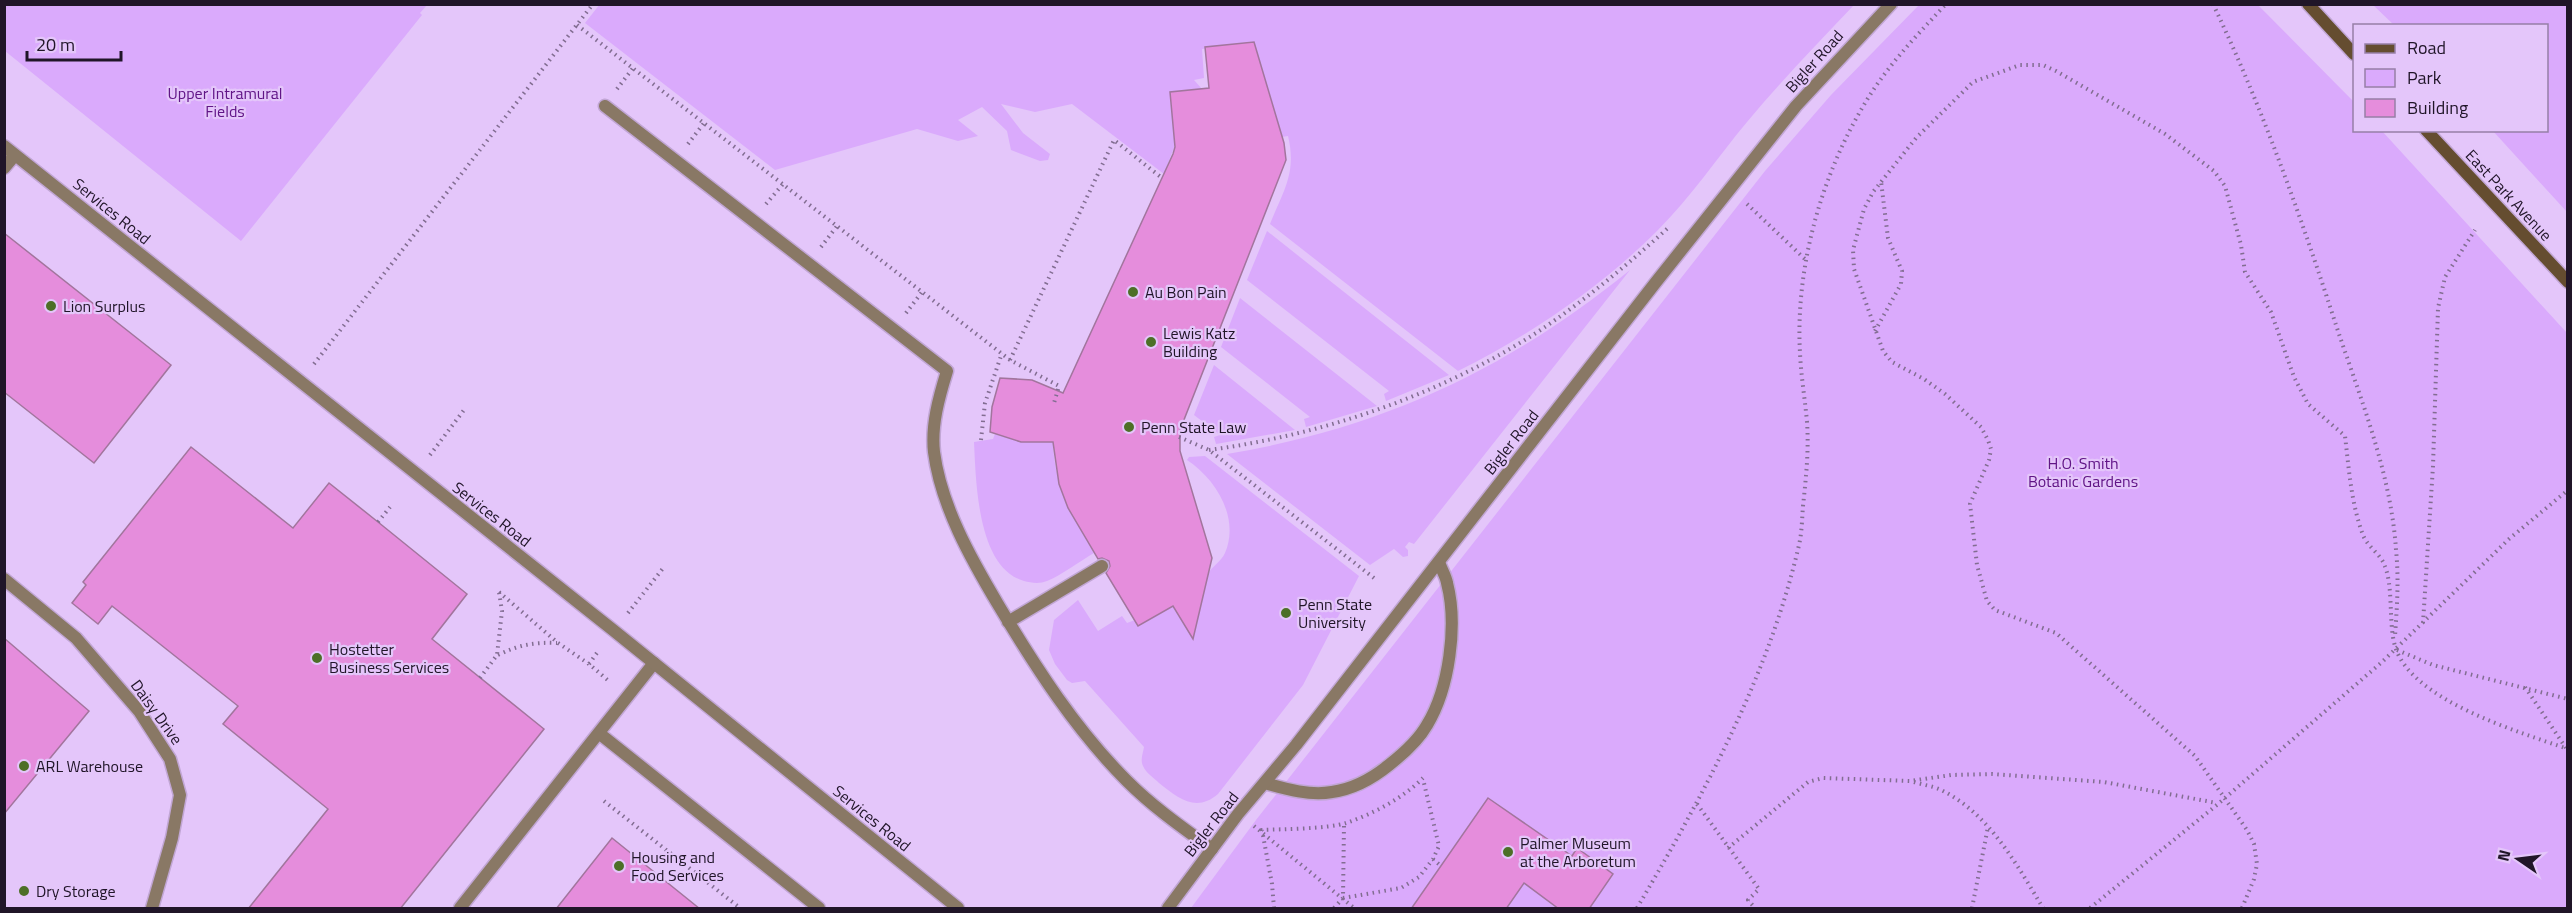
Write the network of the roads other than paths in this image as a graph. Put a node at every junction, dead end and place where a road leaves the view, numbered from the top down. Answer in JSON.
{"nodes":[{"id":1,"x":1891,"y":4,"type":"edge"},
{"id":2,"x":2308,"y":4,"type":"edge"},
{"id":3,"x":2353,"y":52,"type":"edge"},
{"id":4,"x":605,"y":106,"type":"dead end"},
{"id":5,"x":2428,"y":132,"type":"edge"},
{"id":6,"x":4,"y":146,"type":"edge"},
{"id":7,"x":15,"y":155,"type":"junction"},
{"id":8,"x":4,"y":168,"type":"edge"},
{"id":9,"x":2568,"y":282,"type":"edge"},
{"id":10,"x":1438,"y":562,"type":"junction"},
{"id":11,"x":1102,"y":566,"type":"dead end"},
{"id":12,"x":4,"y":579,"type":"edge"},
{"id":13,"x":1008,"y":622,"type":"junction"},
{"id":14,"x":654,"y":663,"type":"junction"},
{"id":15,"x":600,"y":734,"type":"junction"},
{"id":16,"x":1265,"y":783,"type":"junction"},
{"id":17,"x":1212,"y":849,"type":"junction"},
{"id":18,"x":152,"y":909,"type":"edge"},
{"id":19,"x":460,"y":909,"type":"edge"},
{"id":20,"x":819,"y":909,"type":"edge"},
{"id":21,"x":958,"y":909,"type":"edge"},
{"id":22,"x":1168,"y":909,"type":"edge"}],
"edges":[{"from":1,"to":10,"type":"street","name":"Bigler Road"},
{"from":2,"to":3,"type":"main road"},
{"from":4,"to":13,"type":"street"},
{"from":5,"to":9,"type":"main road","name":"East Park Avenue"},
{"from":6,"to":7,"type":"street","name":"Services Road"},
{"from":7,"to":8,"type":"street"},
{"from":7,"to":14,"type":"street","name":"Services Road"},
{"from":10,"to":16,"type":"street","name":"Bigler Road"},
{"from":10,"to":16,"type":"street"},
{"from":11,"to":13,"type":"street"},
{"from":12,"to":18,"type":"street","name":"Daisy Drive"},
{"from":13,"to":17,"type":"street"},
{"from":14,"to":15,"type":"street"},
{"from":14,"to":21,"type":"street","name":"Services Road"},
{"from":15,"to":19,"type":"street"},
{"from":15,"to":20,"type":"street"},
{"from":16,"to":17,"type":"street","name":"Bigler Road"},
{"from":17,"to":22,"type":"street","name":"Bigler Road"}]}
